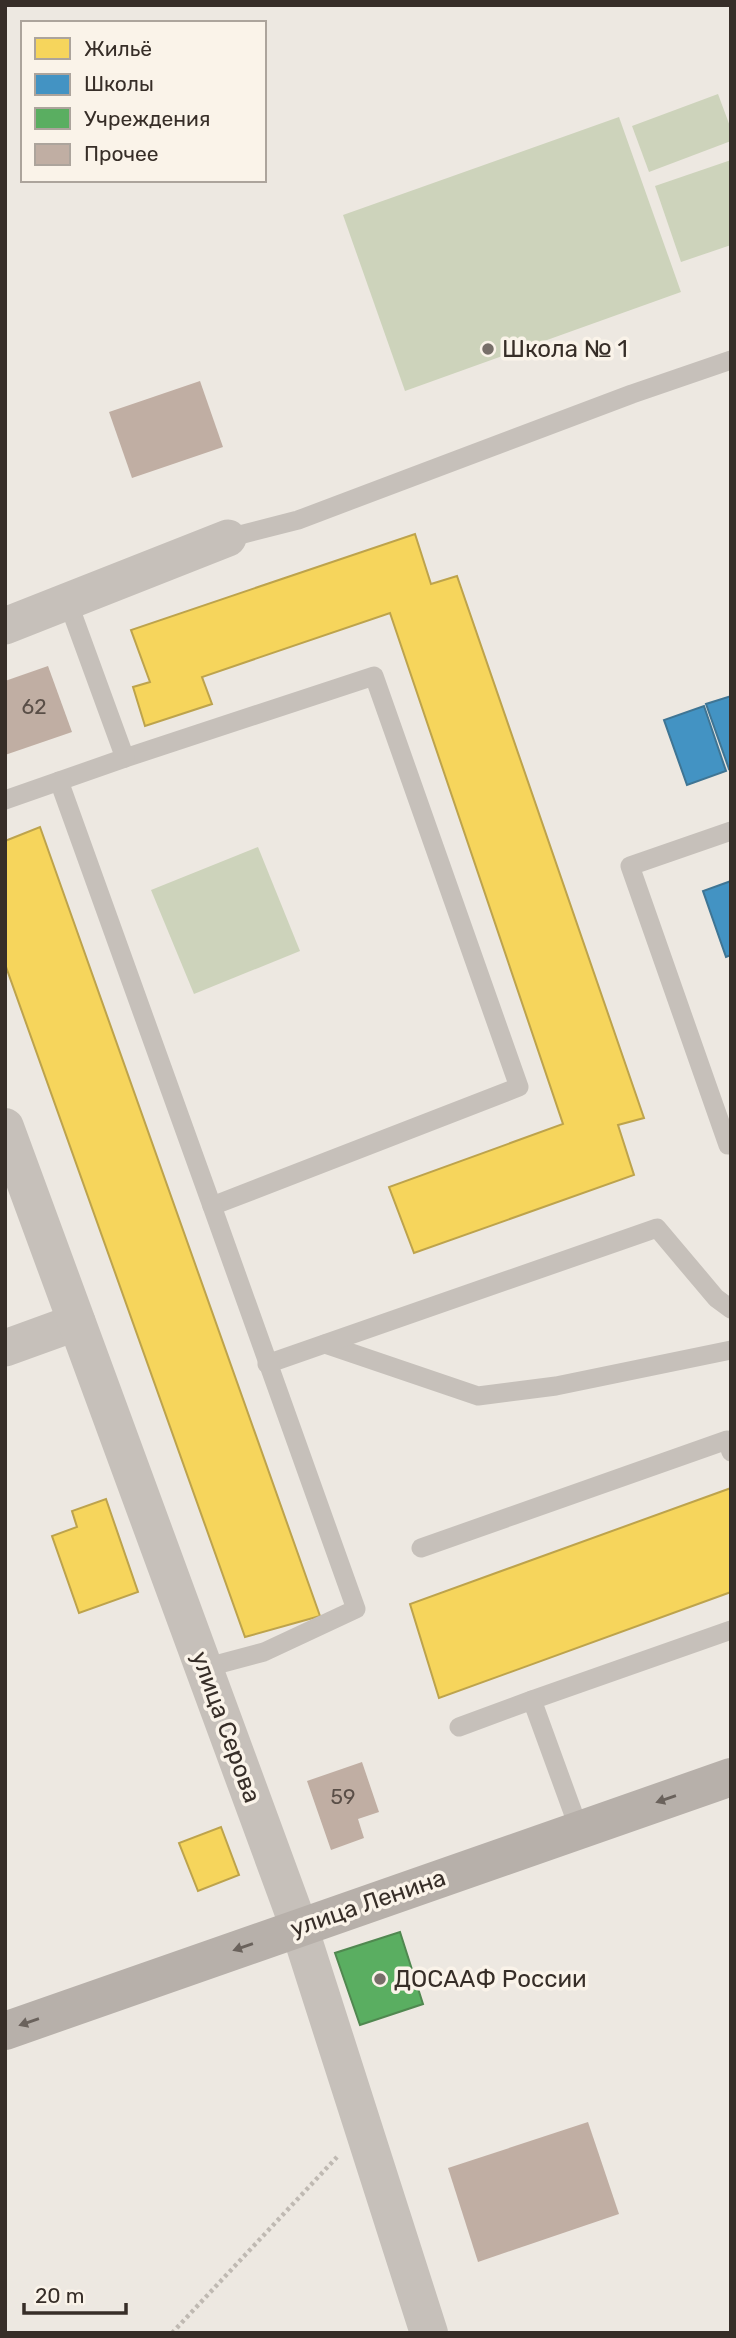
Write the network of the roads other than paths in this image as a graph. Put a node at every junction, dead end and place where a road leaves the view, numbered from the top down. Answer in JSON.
{"nodes":[{"id":1,"x":731,"y":360,"type":"edge"},
{"id":2,"x":228,"y":538,"type":"joint"},
{"id":3,"x":68,"y":602,"type":"junction"},
{"id":4,"x":5,"y":626,"type":"edge"},
{"id":5,"x":125,"y":758,"type":"junction"},
{"id":6,"x":60,"y":781,"type":"junction"},
{"id":7,"x":5,"y":800,"type":"edge"},
{"id":8,"x":731,"y":831,"type":"edge"},
{"id":9,"x":5,"y":1127,"type":"edge"},
{"id":10,"x":731,"y":1144,"type":"edge"},
{"id":11,"x":212,"y":1206,"type":"junction"},
{"id":12,"x":731,"y":1309,"type":"edge"},
{"id":13,"x":77,"y":1322,"type":"junction"},
{"id":14,"x":325,"y":1344,"type":"junction"},
{"id":15,"x":5,"y":1348,"type":"edge"},
{"id":16,"x":731,"y":1350,"type":"edge"},
{"id":17,"x":267,"y":1364,"type":"junction"},
{"id":18,"x":731,"y":1452,"type":"edge"},
{"id":19,"x":422,"y":1548,"type":"dead end"},
{"id":20,"x":731,"y":1630,"type":"edge"},
{"id":21,"x":204,"y":1668,"type":"junction"},
{"id":22,"x":532,"y":1700,"type":"junction"},
{"id":23,"x":459,"y":1727,"type":"dead end"},
{"id":24,"x":731,"y":1777,"type":"edge"},
{"id":25,"x":579,"y":1829,"type":"junction"},
{"id":26,"x":299,"y":1927,"type":"junction"},
{"id":27,"x":5,"y":2031,"type":"edge"},
{"id":28,"x":429,"y":2333,"type":"edge"}],
"edges":[{"from":1,"to":2,"type":"lane"},
{"from":2,"to":3,"type":"street"},
{"from":3,"to":4,"type":"street"},
{"from":3,"to":5,"type":"lane"},
{"from":5,"to":6,"type":"lane"},
{"from":5,"to":11,"type":"lane"},
{"from":6,"to":7,"type":"lane"},
{"from":6,"to":11,"type":"lane"},
{"from":8,"to":10,"type":"lane"},
{"from":9,"to":13,"type":"street","name":"улица Серова"},
{"from":11,"to":17,"type":"lane"},
{"from":12,"to":14,"type":"lane"},
{"from":13,"to":15,"type":"street"},
{"from":13,"to":21,"type":"street","name":"улица Серова"},
{"from":14,"to":16,"type":"lane"},
{"from":14,"to":17,"type":"lane"},
{"from":17,"to":21,"type":"lane"},
{"from":18,"to":19,"type":"lane"},
{"from":20,"to":22,"type":"lane"},
{"from":21,"to":26,"type":"street","name":"улица Серова"},
{"from":22,"to":23,"type":"lane"},
{"from":22,"to":25,"type":"lane"},
{"from":24,"to":25,"type":"main road","name":"улица Ленина","one_way":true},
{"from":25,"to":26,"type":"main road","name":"улица Ленина"},
{"from":26,"to":27,"type":"main road","name":"улица Ленина","one_way":true},
{"from":26,"to":28,"type":"street","name":"улица Серова"}]}
